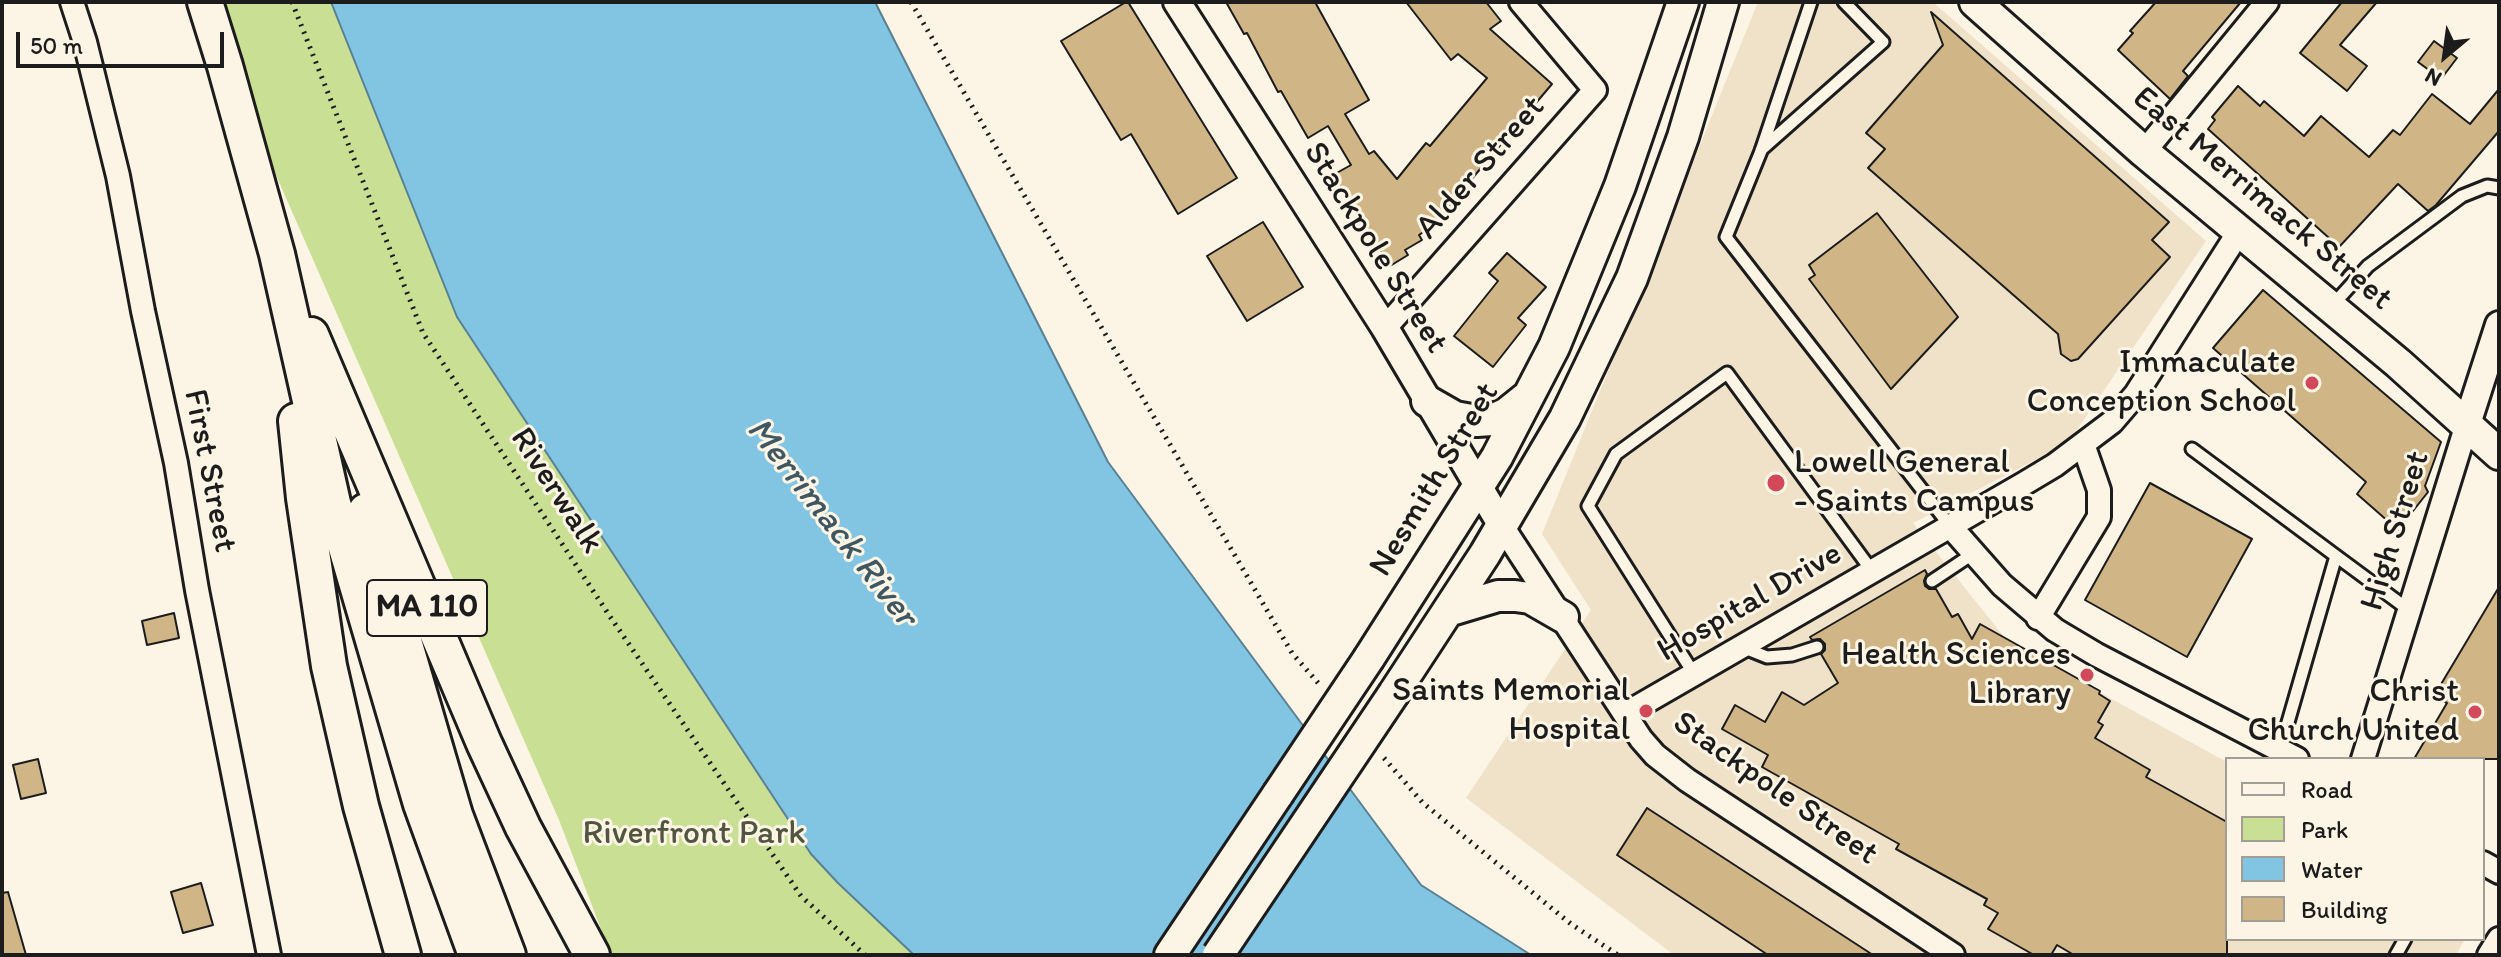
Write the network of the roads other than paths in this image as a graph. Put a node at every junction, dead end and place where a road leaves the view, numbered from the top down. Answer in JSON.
{"nodes":[{"id":1,"x":72,"y":2,"type":"edge"},
{"id":2,"x":205,"y":2,"type":"edge"},
{"id":3,"x":1177,"y":2,"type":"edge"},
{"id":4,"x":1521,"y":2,"type":"edge"},
{"id":5,"x":1683,"y":2,"type":"edge"},
{"id":6,"x":1723,"y":2,"type":"edge"},
{"id":7,"x":1811,"y":2,"type":"edge"},
{"id":8,"x":1844,"y":2,"type":"edge"},
{"id":9,"x":1975,"y":2,"type":"edge"},
{"id":10,"x":2267,"y":2,"type":"edge"},
{"id":11,"x":1761,"y":151,"type":"junction"},
{"id":12,"x":2144,"y":152,"type":"junction"},
{"id":13,"x":2499,"y":188,"type":"edge"},
{"id":14,"x":2240,"y":230,"type":"junction"},
{"id":15,"x":277,"y":254,"type":"junction"},
{"id":16,"x":2331,"y":307,"type":"junction"},
{"id":17,"x":2499,"y":325,"type":"edge"},
{"id":18,"x":1385,"y":328,"type":"junction"},
{"id":19,"x":1531,"y":393,"type":"junction"},
{"id":20,"x":1427,"y":401,"type":"junction"},
{"id":21,"x":2467,"y":424,"type":"junction"},
{"id":22,"x":2083,"y":444,"type":"junction"},
{"id":23,"x":2192,"y":449,"type":"dead end"},
{"id":24,"x":2499,"y":454,"type":"edge"},
{"id":25,"x":1478,"y":486,"type":"junction"},
{"id":26,"x":1502,"y":526,"type":"junction"},
{"id":27,"x":1950,"y":526,"type":"junction"},
{"id":28,"x":1974,"y":553,"type":"junction"},
{"id":29,"x":2336,"y":556,"type":"junction"},
{"id":30,"x":1872,"y":571,"type":"junction"},
{"id":31,"x":1932,"y":581,"type":"dead end"},
{"id":32,"x":2409,"y":610,"type":"junction"},
{"id":33,"x":1448,"y":611,"type":"junction"},
{"id":34,"x":1563,"y":617,"type":"junction"},
{"id":35,"x":2038,"y":618,"type":"junction"},
{"id":36,"x":1741,"y":647,"type":"junction"},
{"id":37,"x":1817,"y":647,"type":"dead end"},
{"id":38,"x":1694,"y":674,"type":"junction"},
{"id":39,"x":1625,"y":714,"type":"junction"},
{"id":40,"x":2289,"y":754,"type":"edge"},
{"id":41,"x":2364,"y":757,"type":"edge"},
{"id":42,"x":2499,"y":939,"type":"edge"},
{"id":43,"x":269,"y":955,"type":"edge"},
{"id":44,"x":403,"y":955,"type":"edge"},
{"id":45,"x":476,"y":955,"type":"edge"},
{"id":46,"x":508,"y":955,"type":"edge"},
{"id":47,"x":592,"y":955,"type":"edge"},
{"id":48,"x":1170,"y":955,"type":"edge"},
{"id":49,"x":1218,"y":955,"type":"edge"},
{"id":50,"x":1953,"y":955,"type":"edge"},
{"id":51,"x":2489,"y":955,"type":"edge"}],
"edges":[{"from":1,"to":43,"type":"street","name":"First Street"},
{"from":2,"to":15,"type":"main road","number":"MA 110"},
{"from":3,"to":18,"type":"street","name":"Stackpole Street"},
{"from":4,"to":18,"type":"street","name":"Alder Street"},
{"from":5,"to":19,"type":"main road","name":"Nesmith Street"},
{"from":6,"to":26,"type":"main road"},
{"from":7,"to":11,"type":"lane"},
{"from":8,"to":11,"type":"lane"},
{"from":9,"to":12,"type":"main road","name":"East Merrimack Street"},
{"from":10,"to":12,"type":"street"},
{"from":11,"to":27,"type":"lane"},
{"from":12,"to":14,"type":"main road","name":"East Merrimack Street"},
{"from":13,"to":16,"type":"lane"},
{"from":14,"to":16,"type":"main road","name":"East Merrimack Street"},
{"from":14,"to":22,"type":"street","name":"Hospital Drive"},
{"from":15,"to":44,"type":"main road","number":"MA 110"},
{"from":15,"to":45,"type":"main road"},
{"from":15,"to":46,"type":"main road"},
{"from":15,"to":47,"type":"main road","number":"MA 110"},
{"from":16,"to":21,"type":"main road","name":"East Merrimack Street"},
{"from":17,"to":21,"type":"street","name":"High Street"},
{"from":18,"to":20,"type":"street","name":"Stackpole Street"},
{"from":19,"to":20,"type":"main road"},
{"from":19,"to":25,"type":"main road","name":"Nesmith Street"},
{"from":20,"to":25,"type":"street","name":"Stackpole Street"},
{"from":21,"to":24,"type":"main road","name":"East Merrimack Street"},
{"from":21,"to":32,"type":"street","name":"High Street"},
{"from":22,"to":27,"type":"street","name":"Hospital Drive"},
{"from":22,"to":35,"type":"street"},
{"from":23,"to":29,"type":"lane"},
{"from":25,"to":26,"type":"street","name":"Stackpole Street"},
{"from":25,"to":48,"type":"main road","name":"Nesmith Street","bridge":true},
{"from":26,"to":33,"type":"main road"},
{"from":26,"to":34,"type":"street","name":"Stackpole Street"},
{"from":27,"to":28,"type":"street"},
{"from":27,"to":30,"type":"street","name":"Hospital Drive"},
{"from":28,"to":31,"type":"lane"},
{"from":28,"to":35,"type":"street"},
{"from":29,"to":32,"type":"lane"},
{"from":29,"to":40,"type":"lane"},
{"from":30,"to":36,"type":"street","name":"Hospital Drive"},
{"from":30,"to":38,"type":"lane"},
{"from":32,"to":41,"type":"street","name":"High Street"},
{"from":33,"to":34,"type":"main road"},
{"from":33,"to":49,"type":"main road","bridge":true},
{"from":34,"to":39,"type":"street","name":"Stackpole Street"},
{"from":35,"to":40,"type":"street"},
{"from":36,"to":37,"type":"lane"},
{"from":36,"to":38,"type":"street","name":"Hospital Drive"},
{"from":38,"to":39,"type":"street","name":"Hospital Drive"},
{"from":39,"to":50,"type":"street","name":"Stackpole Street"},
{"from":42,"to":51,"type":"street"}]}
